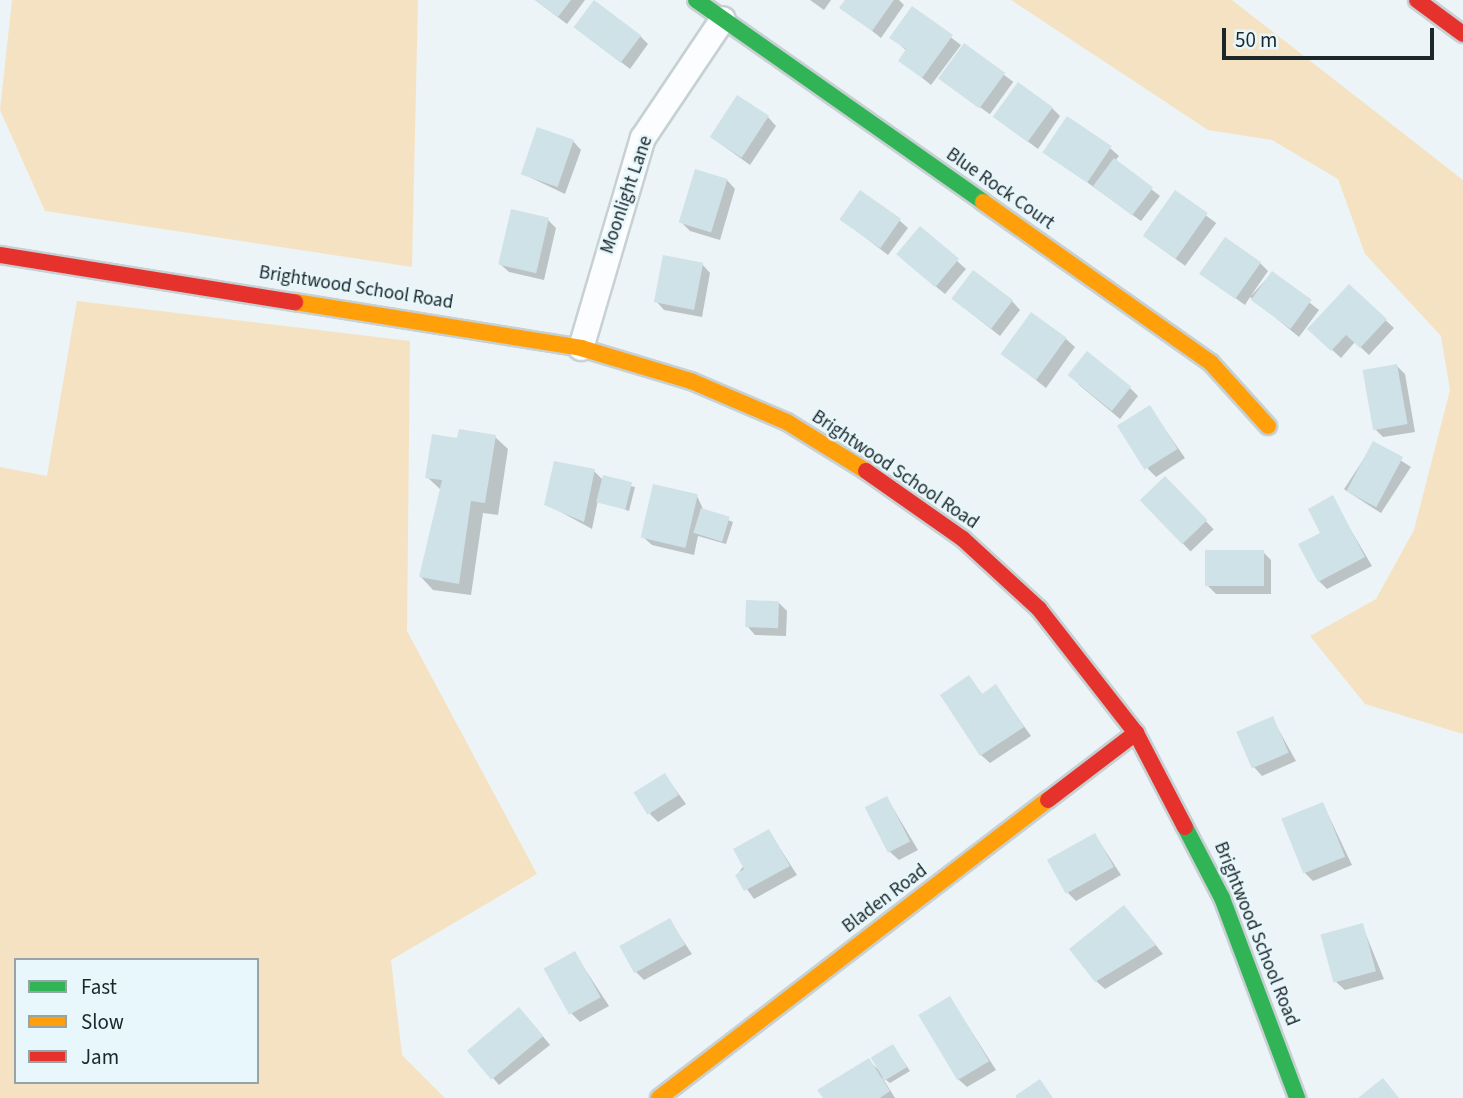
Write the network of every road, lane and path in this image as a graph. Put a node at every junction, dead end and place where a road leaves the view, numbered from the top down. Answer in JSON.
{"nodes":[{"id":1,"x":696,"y":0,"type":"edge"},
{"id":2,"x":1417,"y":0,"type":"edge"},
{"id":3,"x":723,"y":19,"type":"junction"},
{"id":4,"x":1463,"y":34,"type":"edge"},
{"id":5,"x":0,"y":254,"type":"edge"},
{"id":6,"x":581,"y":348,"type":"junction"},
{"id":7,"x":1268,"y":426,"type":"dead end"},
{"id":8,"x":1136,"y":733,"type":"junction"},
{"id":9,"x":659,"y":1098,"type":"edge"},
{"id":10,"x":1297,"y":1098,"type":"edge"}],
"edges":[{"from":1,"to":3,"type":"main road","name":"Blue Rock Court"},
{"from":2,"to":4,"type":"main road"},
{"from":3,"to":6,"type":"street","name":"Moonlight Lane"},
{"from":3,"to":7,"type":"main road","name":"Blue Rock Court"},
{"from":5,"to":6,"type":"main road","name":"Brightwood School Road"},
{"from":6,"to":8,"type":"main road","name":"Brightwood School Road"},
{"from":8,"to":9,"type":"main road","name":"Bladen Road"},
{"from":8,"to":10,"type":"main road","name":"Brightwood School Road"}]}
